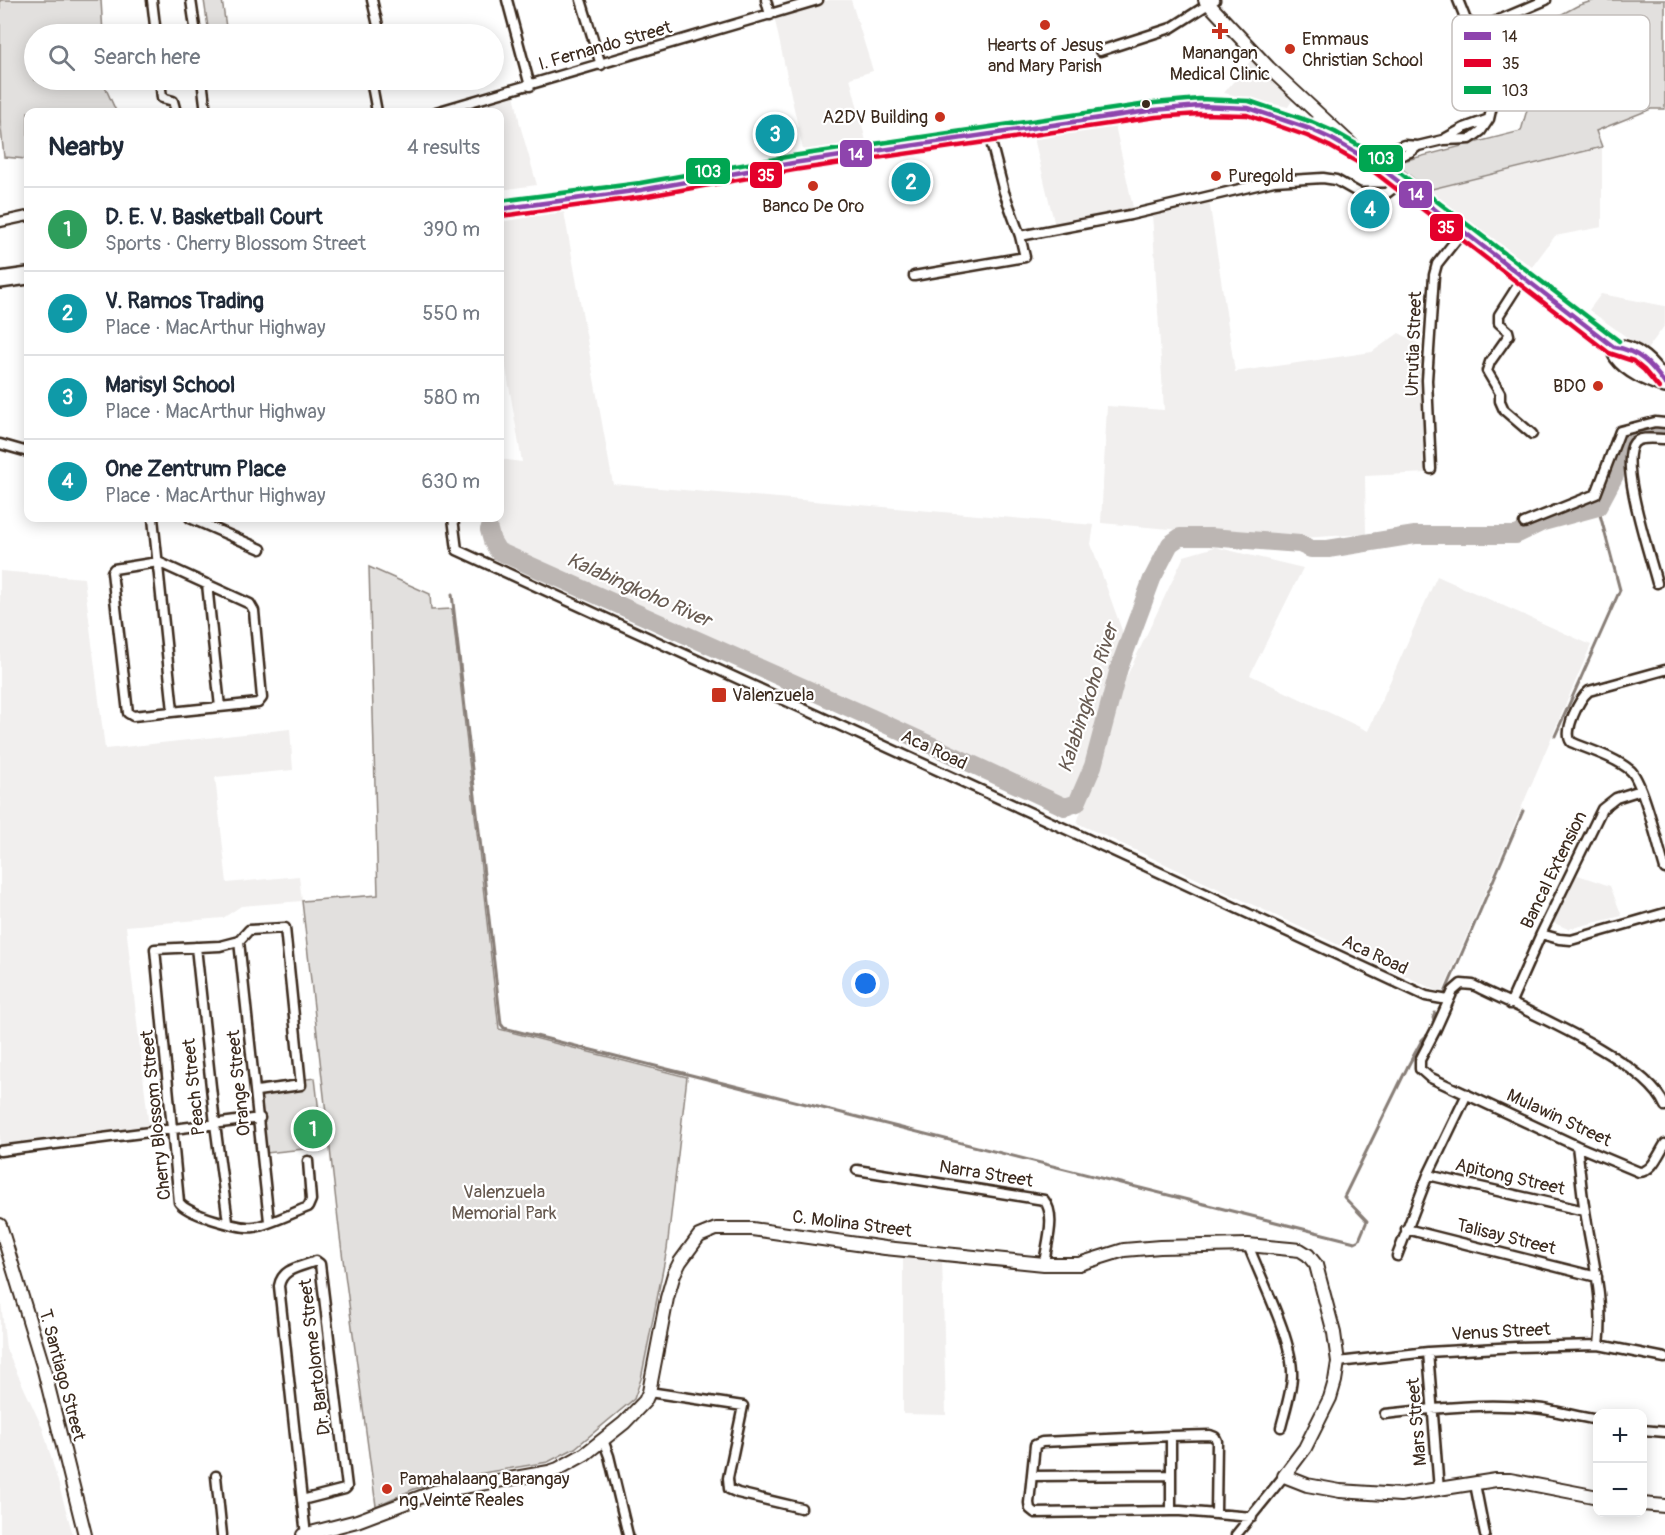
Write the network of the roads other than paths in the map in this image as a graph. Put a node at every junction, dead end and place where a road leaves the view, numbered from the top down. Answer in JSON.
{"nodes":[{"id":1,"x":152,"y":0,"type":"edge"},
{"id":2,"x":191,"y":0,"type":"edge"},
{"id":3,"x":372,"y":0,"type":"edge"},
{"id":4,"x":507,"y":0,"type":"edge"},
{"id":5,"x":581,"y":0,"type":"edge"},
{"id":6,"x":766,"y":0,"type":"edge"},
{"id":7,"x":818,"y":0,"type":"edge"},
{"id":8,"x":1458,"y":0,"type":"edge"},
{"id":9,"x":1546,"y":0,"type":"edge"},
{"id":10,"x":1210,"y":2,"type":"edge"},
{"id":11,"x":791,"y":4,"type":"edge"},
{"id":12,"x":770,"y":15,"type":"junction"},
{"id":13,"x":1464,"y":15,"type":"edge"},
{"id":14,"x":1511,"y":15,"type":"edge"},
{"id":15,"x":155,"y":24,"type":"edge"},
{"id":16,"x":195,"y":24,"type":"edge"},
{"id":17,"x":378,"y":24,"type":"edge"},
{"id":18,"x":1100,"y":51,"type":"dead end"},
{"id":19,"x":600,"y":65,"type":"junction"},
{"id":20,"x":530,"y":86,"type":"junction"},
{"id":21,"x":161,"y":90,"type":"edge"},
{"id":22,"x":203,"y":90,"type":"edge"},
{"id":23,"x":372,"y":90,"type":"edge"},
{"id":24,"x":1311,"y":105,"type":"junction"},
{"id":25,"x":175,"y":108,"type":"edge"},
{"id":26,"x":206,"y":108,"type":"edge"},
{"id":27,"x":376,"y":108,"type":"edge"},
{"id":28,"x":450,"y":108,"type":"edge"},
{"id":29,"x":1491,"y":111,"type":"edge"},
{"id":30,"x":1310,"y":129,"type":"junction"},
{"id":31,"x":989,"y":134,"type":"junction"},
{"id":32,"x":1369,"y":160,"type":"junction"},
{"id":33,"x":1400,"y":183,"type":"junction"},
{"id":34,"x":504,"y":208,"type":"edge"},
{"id":35,"x":24,"y":217,"type":"edge"},
{"id":36,"x":0,"y":222,"type":"edge"},
{"id":37,"x":1463,"y":231,"type":"junction"},
{"id":38,"x":1020,"y":236,"type":"junction"},
{"id":39,"x":914,"y":276,"type":"dead end"},
{"id":40,"x":1524,"y":276,"type":"junction"},
{"id":41,"x":24,"y":277,"type":"edge"},
{"id":42,"x":0,"y":280,"type":"edge"},
{"id":43,"x":1665,"y":384,"type":"edge"},
{"id":44,"x":1665,"y":423,"type":"edge"},
{"id":45,"x":1532,"y":434,"type":"dead end"},
{"id":46,"x":1665,"y":439,"type":"edge"},
{"id":47,"x":0,"y":444,"type":"edge"},
{"id":48,"x":24,"y":451,"type":"edge"},
{"id":49,"x":1431,"y":469,"type":"dead end"},
{"id":50,"x":153,"y":522,"type":"edge"},
{"id":51,"x":199,"y":522,"type":"edge"},
{"id":52,"x":454,"y":522,"type":"edge"},
{"id":53,"x":1524,"y":523,"type":"dead end"},
{"id":54,"x":261,"y":549,"type":"dead end"},
{"id":55,"x":158,"y":562,"type":"junction"},
{"id":56,"x":1657,"y":583,"type":"dead end"},
{"id":57,"x":207,"y":584,"type":"junction"},
{"id":58,"x":1665,"y":670,"type":"edge"},
{"id":59,"x":220,"y":707,"type":"junction"},
{"id":60,"x":173,"y":711,"type":"junction"},
{"id":61,"x":1641,"y":790,"type":"junction"},
{"id":62,"x":1665,"y":869,"type":"edge"},
{"id":63,"x":1665,"y":913,"type":"edge"},
{"id":64,"x":1541,"y":934,"type":"junction"},
{"id":65,"x":239,"y":941,"type":"junction"},
{"id":66,"x":196,"y":947,"type":"junction"},
{"id":67,"x":1448,"y":1000,"type":"junction"},
{"id":68,"x":1510,"y":1004,"type":"junction"},
{"id":69,"x":257,"y":1091,"type":"junction"},
{"id":70,"x":1467,"y":1094,"type":"junction"},
{"id":71,"x":1665,"y":1107,"type":"edge"},
{"id":72,"x":260,"y":1118,"type":"junction"},
{"id":73,"x":214,"y":1124,"type":"junction"},
{"id":74,"x":173,"y":1129,"type":"junction"},
{"id":75,"x":1665,"y":1144,"type":"edge"},
{"id":76,"x":1577,"y":1146,"type":"junction"},
{"id":77,"x":0,"y":1151,"type":"edge"},
{"id":78,"x":308,"y":1161,"type":"dead end"},
{"id":79,"x":857,"y":1170,"type":"dead end"},
{"id":80,"x":1428,"y":1175,"type":"junction"},
{"id":81,"x":1585,"y":1211,"type":"junction"},
{"id":82,"x":269,"y":1221,"type":"junction"},
{"id":83,"x":228,"y":1222,"type":"junction"},
{"id":84,"x":0,"y":1225,"type":"edge"},
{"id":85,"x":1406,"y":1229,"type":"junction"},
{"id":86,"x":1248,"y":1245,"type":"junction"},
{"id":87,"x":1397,"y":1256,"type":"dead end"},
{"id":88,"x":1044,"y":1264,"type":"junction"},
{"id":89,"x":1597,"y":1277,"type":"junction"},
{"id":90,"x":1599,"y":1346,"type":"junction"},
{"id":91,"x":1428,"y":1352,"type":"junction"},
{"id":92,"x":1665,"y":1359,"type":"edge"},
{"id":93,"x":1338,"y":1362,"type":"junction"},
{"id":94,"x":649,"y":1392,"type":"junction"},
{"id":95,"x":1433,"y":1409,"type":"junction"},
{"id":96,"x":1385,"y":1414,"type":"dead end"},
{"id":97,"x":1593,"y":1419,"type":"edge"},
{"id":98,"x":1281,"y":1427,"type":"dead end"},
{"id":99,"x":1647,"y":1430,"type":"edge"},
{"id":100,"x":1665,"y":1432,"type":"edge"},
{"id":101,"x":1171,"y":1436,"type":"junction"},
{"id":102,"x":603,"y":1440,"type":"junction"},
{"id":103,"x":1171,"y":1474,"type":"junction"},
{"id":104,"x":216,"y":1476,"type":"dead end"},
{"id":105,"x":1032,"y":1476,"type":"junction"},
{"id":106,"x":1284,"y":1476,"type":"junction"},
{"id":107,"x":1475,"y":1484,"type":"junction"},
{"id":108,"x":1439,"y":1490,"type":"junction"},
{"id":109,"x":1593,"y":1496,"type":"edge"},
{"id":110,"x":302,"y":1500,"type":"junction"},
{"id":111,"x":1647,"y":1504,"type":"edge"},
{"id":112,"x":1665,"y":1506,"type":"edge"},
{"id":113,"x":801,"y":1508,"type":"dead end"},
{"id":114,"x":1171,"y":1511,"type":"junction"},
{"id":115,"x":1216,"y":1513,"type":"junction"},
{"id":116,"x":1252,"y":1517,"type":"junction"},
{"id":117,"x":85,"y":1535,"type":"edge"},
{"id":118,"x":222,"y":1535,"type":"edge"},
{"id":119,"x":305,"y":1535,"type":"edge"},
{"id":120,"x":628,"y":1535,"type":"edge"},
{"id":121,"x":1236,"y":1535,"type":"edge"},
{"id":122,"x":1485,"y":1535,"type":"edge"}],
"edges":[{"from":1,"to":15,"type":"street"},
{"from":2,"to":16,"type":"street"},
{"from":3,"to":17,"type":"street"},
{"from":4,"to":20,"type":"street"},
{"from":5,"to":19,"type":"street"},
{"from":6,"to":12,"type":"street"},
{"from":7,"to":11,"type":"street","name":"I. Fernando Street"},
{"from":8,"to":13,"type":"street"},
{"from":9,"to":14,"type":"street"},
{"from":10,"to":18,"type":"street"},
{"from":10,"to":24,"type":"street"},
{"from":11,"to":12,"type":"street","name":"I. Fernando Street"},
{"from":12,"to":19,"type":"street","name":"I. Fernando Street"},
{"from":19,"to":20,"type":"street","name":"I. Fernando Street"},
{"from":20,"to":28,"type":"street","name":"I. Fernando Street"},
{"from":21,"to":25,"type":"street"},
{"from":22,"to":26,"type":"street"},
{"from":23,"to":27,"type":"street"},
{"from":24,"to":30,"type":"street"},
{"from":24,"to":32,"type":"street"},
{"from":29,"to":32,"type":"street"},
{"from":30,"to":31,"type":"highway"},
{"from":30,"to":32,"type":"highway"},
{"from":31,"to":34,"type":"highway"},
{"from":31,"to":38,"type":"street"},
{"from":32,"to":33,"type":"highway"},
{"from":33,"to":37,"type":"highway"},
{"from":33,"to":38,"type":"street"},
{"from":35,"to":36,"type":"street"},
{"from":37,"to":40,"type":"highway"},
{"from":37,"to":49,"type":"street","name":"Urrutia Street"},
{"from":38,"to":39,"type":"street"},
{"from":40,"to":43,"type":"highway"},
{"from":40,"to":45,"type":"street"},
{"from":41,"to":42,"type":"highway"},
{"from":44,"to":53,"type":"street"},
{"from":46,"to":56,"type":"street"},
{"from":47,"to":48,"type":"street"},
{"from":50,"to":55,"type":"street"},
{"from":51,"to":54,"type":"street"},
{"from":52,"to":67,"type":"street","name":"Aca Road"},
{"from":55,"to":57,"type":"street"},
{"from":55,"to":60,"type":"street"},
{"from":55,"to":60,"type":"street"},
{"from":57,"to":59,"type":"street"},
{"from":57,"to":59,"type":"street"},
{"from":58,"to":61,"type":"street"},
{"from":59,"to":60,"type":"street"},
{"from":61,"to":62,"type":"street"},
{"from":61,"to":64,"type":"street","name":"Bancal Extension"},
{"from":63,"to":64,"type":"street"},
{"from":64,"to":68,"type":"street","name":"Bancal Extension"},
{"from":65,"to":66,"type":"street"},
{"from":65,"to":69,"type":"street","name":"Orange Street"},
{"from":65,"to":69,"type":"street"},
{"from":66,"to":73,"type":"street","name":"Peach Street"},
{"from":66,"to":74,"type":"street","name":"Cherry Blossom Street"},
{"from":67,"to":68,"type":"street"},
{"from":67,"to":70,"type":"street"},
{"from":68,"to":71,"type":"street"},
{"from":69,"to":72,"type":"street","name":"Orange Street"},
{"from":70,"to":76,"type":"street","name":"Mulawin Street"},
{"from":70,"to":80,"type":"street"},
{"from":72,"to":73,"type":"street"},
{"from":72,"to":82,"type":"street","name":"Orange Street"},
{"from":73,"to":74,"type":"street"},
{"from":73,"to":83,"type":"street","name":"Peach Street"},
{"from":74,"to":77,"type":"street"},
{"from":74,"to":83,"type":"street","name":"Cherry Blossom Street"},
{"from":75,"to":76,"type":"street","name":"Mulawin Street"},
{"from":76,"to":81,"type":"street"},
{"from":78,"to":82,"type":"street","name":"Cherry Blossom Street"},
{"from":79,"to":88,"type":"street","name":"Narra Street"},
{"from":80,"to":81,"type":"street","name":"Apitong Street"},
{"from":80,"to":85,"type":"street"},
{"from":81,"to":89,"type":"street"},
{"from":82,"to":83,"type":"street","name":"Cherry Blossom Street"},
{"from":84,"to":117,"type":"street","name":"T. Santiago Street"},
{"from":85,"to":87,"type":"street"},
{"from":85,"to":89,"type":"street","name":"Talisay Street"},
{"from":86,"to":88,"type":"street","name":"C. Molina Street"},
{"from":86,"to":93,"type":"street","name":"C. Molina Street"},
{"from":86,"to":98,"type":"street"},
{"from":88,"to":94,"type":"street","name":"C. Molina Street"},
{"from":89,"to":90,"type":"street"},
{"from":90,"to":91,"type":"street","name":"Venus Street"},
{"from":90,"to":92,"type":"street","name":"Venus Street"},
{"from":91,"to":93,"type":"street","name":"Venus Street"},
{"from":91,"to":95,"type":"street","name":"Mars Street"},
{"from":93,"to":106,"type":"street","name":"C. Molina Street"},
{"from":94,"to":102,"type":"street","name":"C. Molina Street"},
{"from":94,"to":113,"type":"street"},
{"from":95,"to":96,"type":"street"},
{"from":95,"to":97,"type":"street"},
{"from":95,"to":108,"type":"street","name":"Mars Street"},
{"from":99,"to":100,"type":"street"},
{"from":101,"to":103,"type":"street"},
{"from":101,"to":105,"type":"street"},
{"from":101,"to":115,"type":"street"},
{"from":102,"to":119,"type":"street","name":"C. Molina Street"},
{"from":102,"to":120,"type":"street"},
{"from":103,"to":105,"type":"street"},
{"from":103,"to":114,"type":"street"},
{"from":104,"to":118,"type":"street"},
{"from":105,"to":114,"type":"street"},
{"from":106,"to":108,"type":"street"},
{"from":106,"to":116,"type":"street"},
{"from":107,"to":108,"type":"street"},
{"from":107,"to":109,"type":"street"},
{"from":107,"to":122,"type":"street"},
{"from":110,"to":110,"type":"street","name":"Dr. Bartolome Street"},
{"from":110,"to":119,"type":"street","name":"Dr. Bartolome Street"},
{"from":111,"to":112,"type":"street"},
{"from":114,"to":115,"type":"street"},
{"from":115,"to":116,"type":"street"},
{"from":116,"to":121,"type":"street"}]}
